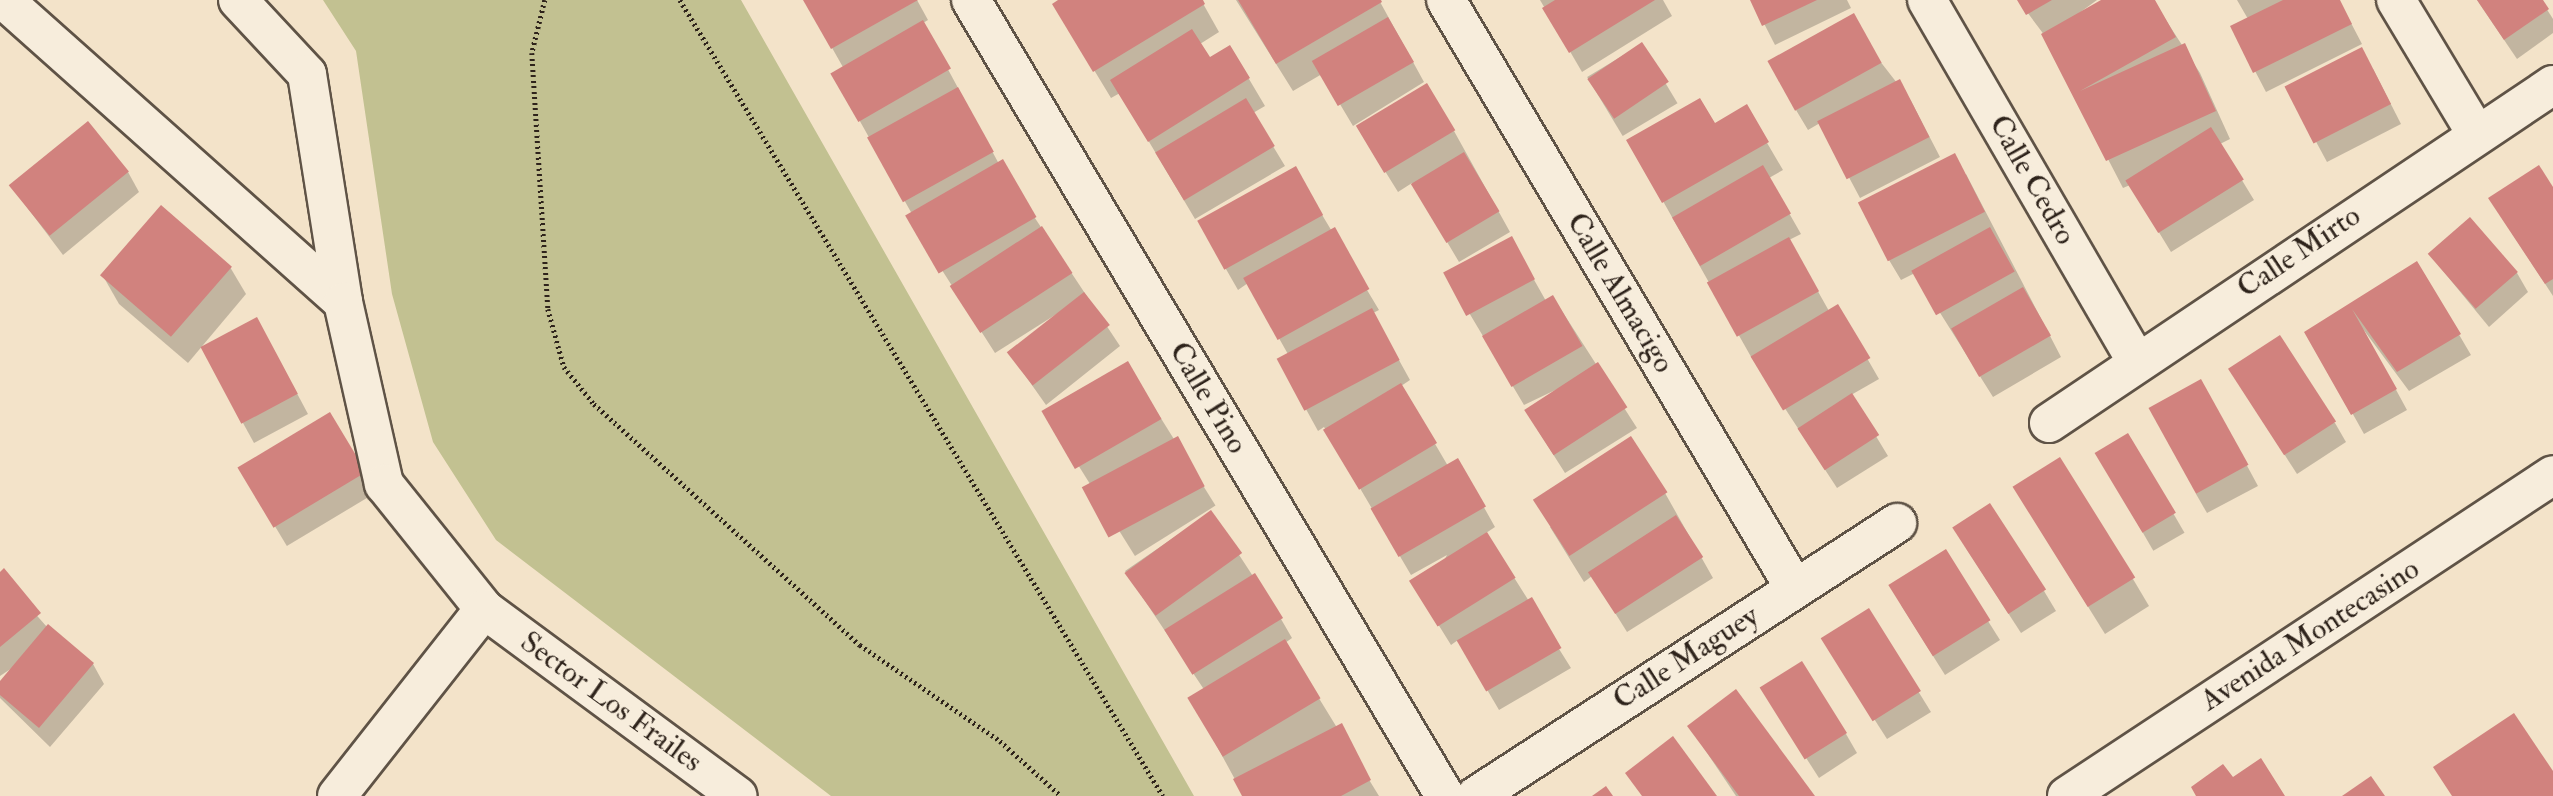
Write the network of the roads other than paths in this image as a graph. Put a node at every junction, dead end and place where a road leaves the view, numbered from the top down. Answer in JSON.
{"nodes":[{"id":1,"x":4,"y":0,"type":"edge"},
{"id":2,"x":237,"y":0,"type":"edge"},
{"id":3,"x":971,"y":0,"type":"edge"},
{"id":4,"x":1446,"y":0,"type":"edge"},
{"id":5,"x":1927,"y":0,"type":"edge"},
{"id":6,"x":2396,"y":0,"type":"edge"},
{"id":7,"x":2553,"y":85,"type":"edge"},
{"id":8,"x":2476,"y":134,"type":"junction"},
{"id":9,"x":343,"y":302,"type":"junction"},
{"id":10,"x":2136,"y":360,"type":"junction"},
{"id":11,"x":2049,"y":423,"type":"dead end"},
{"id":12,"x":2553,"y":475,"type":"edge"},
{"id":13,"x":1897,"y":523,"type":"dead end"},
{"id":14,"x":1794,"y":587,"type":"junction"},
{"id":15,"x":484,"y":608,"type":"junction"},
{"id":16,"x":337,"y":796,"type":"edge"},
{"id":17,"x":738,"y":796,"type":"edge"},
{"id":18,"x":1445,"y":796,"type":"edge"},
{"id":19,"x":1476,"y":796,"type":"edge"},
{"id":20,"x":2067,"y":796,"type":"edge"}],
"edges":[{"from":1,"to":9,"type":"street"},
{"from":2,"to":9,"type":"street"},
{"from":3,"to":18,"type":"street","name":"Calle Pino"},
{"from":4,"to":14,"type":"street","name":"Calle Almacigo"},
{"from":5,"to":10,"type":"street","name":"Calle Cedro"},
{"from":6,"to":8,"type":"street"},
{"from":7,"to":8,"type":"street","name":"Calle Mirto"},
{"from":8,"to":10,"type":"street","name":"Calle Mirto"},
{"from":9,"to":15,"type":"street","name":"Sector Los Frailes"},
{"from":10,"to":11,"type":"street","name":"Calle Mirto"},
{"from":12,"to":20,"type":"street","name":"Avenida Montecasino"},
{"from":13,"to":14,"type":"street","name":"Calle Maguey"},
{"from":14,"to":19,"type":"street","name":"Calle Maguey"},
{"from":15,"to":16,"type":"street"},
{"from":15,"to":17,"type":"street","name":"Sector Los Frailes"}]}
